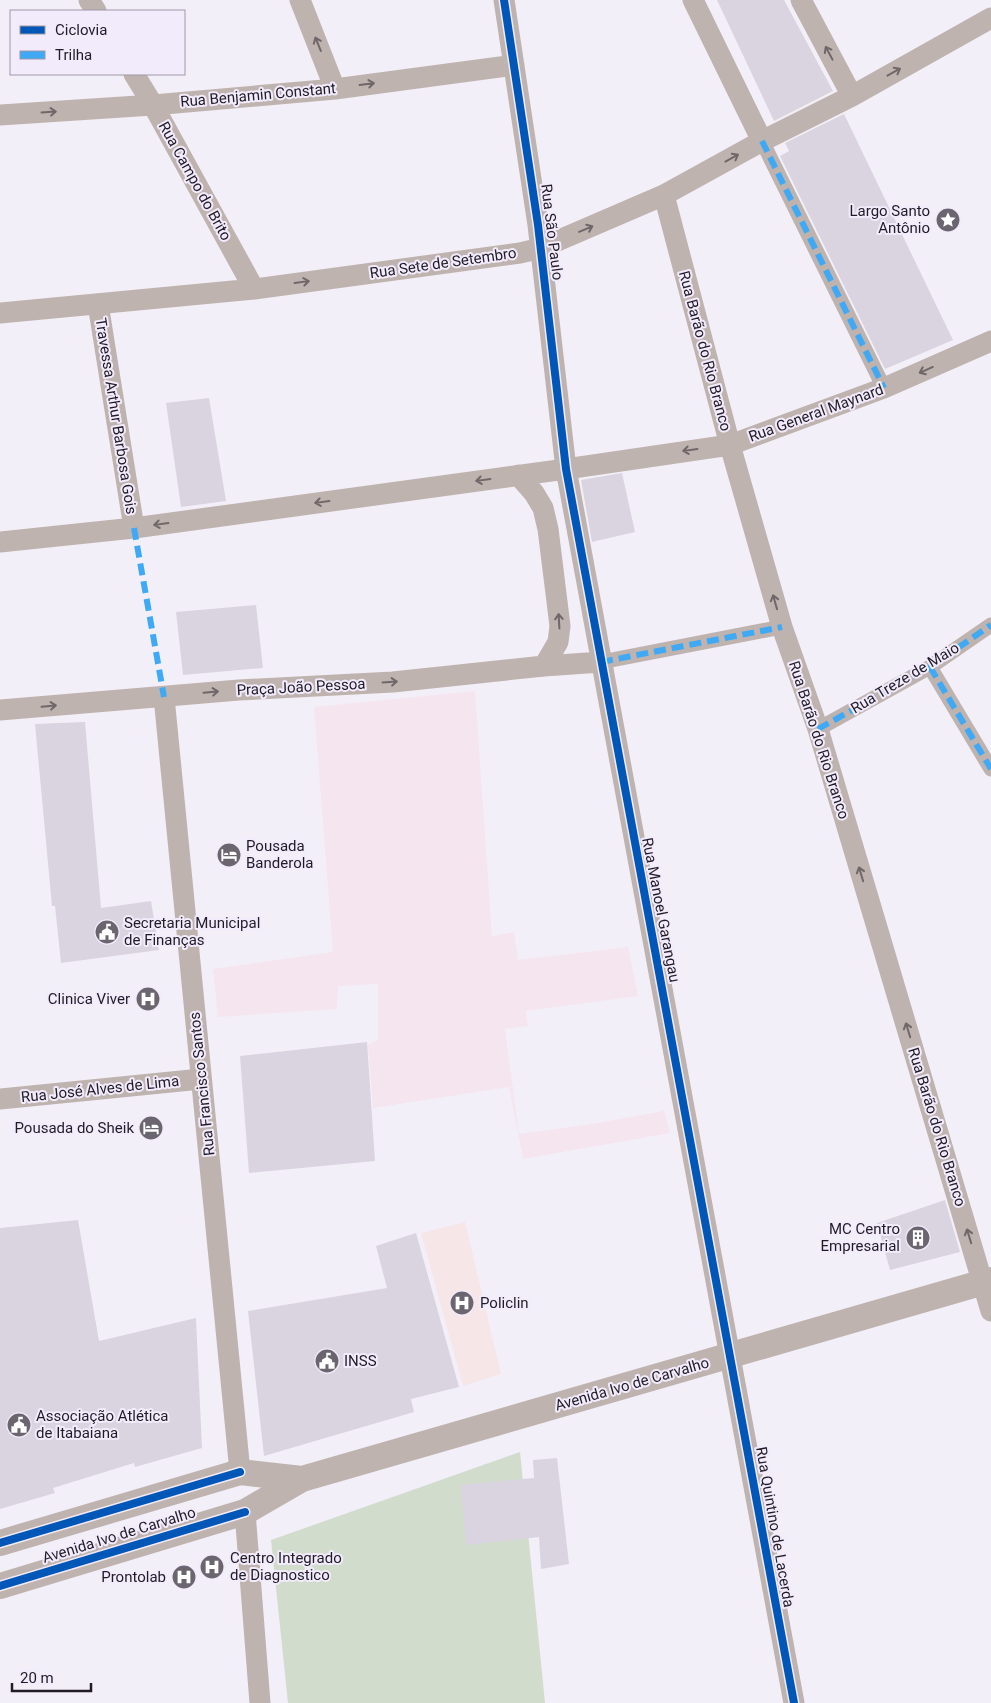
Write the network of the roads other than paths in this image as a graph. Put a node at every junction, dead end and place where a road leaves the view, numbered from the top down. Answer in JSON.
{"nodes":[{"id":1,"x":300,"y":0,"type":"edge"},
{"id":2,"x":504,"y":0,"type":"edge"},
{"id":3,"x":693,"y":0,"type":"edge"},
{"id":4,"x":801,"y":0,"type":"edge"},
{"id":5,"x":991,"y":18,"type":"edge"},
{"id":6,"x":514,"y":65,"type":"junction"},
{"id":7,"x":135,"y":75,"type":"edge"},
{"id":8,"x":335,"y":89,"type":"junction"},
{"id":9,"x":852,"y":96,"type":"junction"},
{"id":10,"x":154,"y":105,"type":"junction"},
{"id":11,"x":0,"y":115,"type":"edge"},
{"id":12,"x":762,"y":141,"type":"junction"},
{"id":13,"x":664,"y":195,"type":"junction"},
{"id":14,"x":541,"y":248,"type":"junction"},
{"id":15,"x":254,"y":289,"type":"junction"},
{"id":16,"x":98,"y":304,"type":"junction"},
{"id":17,"x":0,"y":313,"type":"edge"},
{"id":18,"x":991,"y":341,"type":"edge"},
{"id":19,"x":884,"y":388,"type":"junction"},
{"id":20,"x":730,"y":444,"type":"junction"},
{"id":21,"x":566,"y":469,"type":"junction"},
{"id":22,"x":518,"y":475,"type":"junction"},
{"id":23,"x":134,"y":528,"type":"junction"},
{"id":24,"x":0,"y":542,"type":"edge"},
{"id":25,"x":991,"y":624,"type":"edge"},
{"id":26,"x":782,"y":627,"type":"junction"},
{"id":27,"x":601,"y":662,"type":"junction"},
{"id":28,"x":544,"y":666,"type":"junction"},
{"id":29,"x":930,"y":667,"type":"junction"},
{"id":30,"x":164,"y":696,"type":"junction"},
{"id":31,"x":0,"y":710,"type":"edge"},
{"id":32,"x":818,"y":729,"type":"junction"},
{"id":33,"x":991,"y":768,"type":"edge"},
{"id":34,"x":201,"y":1079,"type":"junction"},
{"id":35,"x":0,"y":1099,"type":"edge"},
{"id":36,"x":987,"y":1281,"type":"edge"},
{"id":37,"x":991,"y":1311,"type":"edge"},
{"id":38,"x":730,"y":1356,"type":"junction"},
{"id":39,"x":240,"y":1472,"type":"junction"},
{"id":40,"x":302,"y":1480,"type":"junction"},
{"id":41,"x":245,"y":1512,"type":"junction"},
{"id":42,"x":0,"y":1543,"type":"edge"},
{"id":43,"x":0,"y":1586,"type":"edge"},
{"id":44,"x":260,"y":1703,"type":"edge"},
{"id":45,"x":794,"y":1703,"type":"edge"}],
"edges":[{"from":8,"to":1,"type":"street","one_way":true},
{"from":2,"to":6,"type":"street","name":"Rua São Paulo"},
{"from":3,"to":12,"type":"street"},
{"from":9,"to":4,"type":"street","one_way":true},
{"from":9,"to":5,"type":"street","one_way":true},
{"from":8,"to":6,"type":"street","name":"Rua Benjamin Constant","one_way":true},
{"from":6,"to":14,"type":"street","name":"Rua São Paulo"},
{"from":7,"to":10,"type":"street","name":"Rua Campo do Brito"},
{"from":8,"to":10,"type":"street","name":"Rua Benjamin Constant"},
{"from":9,"to":12,"type":"street","name":"Rua Sete de Setembro"},
{"from":11,"to":10,"type":"street","name":"Rua Benjamin Constant","one_way":true},
{"from":10,"to":15,"type":"street","name":"Rua Campo do Brito"},
{"from":13,"to":12,"type":"street","name":"Rua Sete de Setembro","one_way":true},
{"from":12,"to":19,"type":"street"},
{"from":14,"to":13,"type":"street","name":"Rua Sete de Setembro","one_way":true},
{"from":13,"to":20,"type":"street","name":"Rua Barão do Rio Branco"},
{"from":15,"to":14,"type":"street","name":"Rua Sete de Setembro","one_way":true},
{"from":14,"to":21,"type":"street","name":"Rua São Paulo"},
{"from":15,"to":16,"type":"street","name":"Rua Sete de Setembro"},
{"from":16,"to":17,"type":"street","name":"Rua Sete de Setembro"},
{"from":16,"to":23,"type":"street","name":"Travessa Arthur Barbosa Gois"},
{"from":18,"to":19,"type":"street","name":"Rua General Maynard","one_way":true},
{"from":19,"to":20,"type":"street","name":"Rua General Maynard"},
{"from":20,"to":21,"type":"street","name":"Rua General Maynard","one_way":true},
{"from":26,"to":20,"type":"street","name":"Rua Barão do Rio Branco","one_way":true},
{"from":21,"to":22,"type":"street"},
{"from":21,"to":27,"type":"street","name":"Rua Manoel Garangau"},
{"from":22,"to":23,"type":"street","one_way":true},
{"from":28,"to":22,"type":"street","one_way":true},
{"from":23,"to":24,"type":"street"},
{"from":25,"to":29,"type":"street","name":"Rua Treze de Maio"},
{"from":26,"to":27,"type":"street"},
{"from":26,"to":32,"type":"street","name":"Rua Barão do Rio Branco"},
{"from":27,"to":28,"type":"street","name":"Praça João Pessoa"},
{"from":27,"to":38,"type":"street","name":"Rua Manoel Garangau"},
{"from":30,"to":28,"type":"street","name":"Praça João Pessoa","one_way":true},
{"from":29,"to":32,"type":"street","name":"Rua Treze de Maio"},
{"from":29,"to":33,"type":"street"},
{"from":31,"to":30,"type":"street","name":"Praça João Pessoa","one_way":true},
{"from":30,"to":34,"type":"street","name":"Rua Francisco Santos"},
{"from":36,"to":32,"type":"street","name":"Rua Barão do Rio Branco","one_way":true},
{"from":34,"to":35,"type":"street","name":"Rua José Alves de Lima"},
{"from":34,"to":39,"type":"street","name":"Rua Francisco Santos"},
{"from":36,"to":37,"type":"street","name":"Rua Barão do Rio Branco"},
{"from":36,"to":38,"type":"street","name":"Avenida Ivo de Carvalho"},
{"from":38,"to":40,"type":"street","name":"Avenida Ivo de Carvalho"},
{"from":38,"to":45,"type":"street","name":"Rua Quintino de Lacerda"},
{"from":39,"to":40,"type":"street","name":"Avenida Ivo de Carvalho"},
{"from":39,"to":41,"type":"street"},
{"from":39,"to":42,"type":"street","name":"Avenida Ivo de Carvalho"},
{"from":40,"to":41,"type":"street","name":"Avenida Ivo de Carvalho"},
{"from":41,"to":43,"type":"street","name":"Avenida Ivo de Carvalho"},
{"from":41,"to":44,"type":"street"}]}
